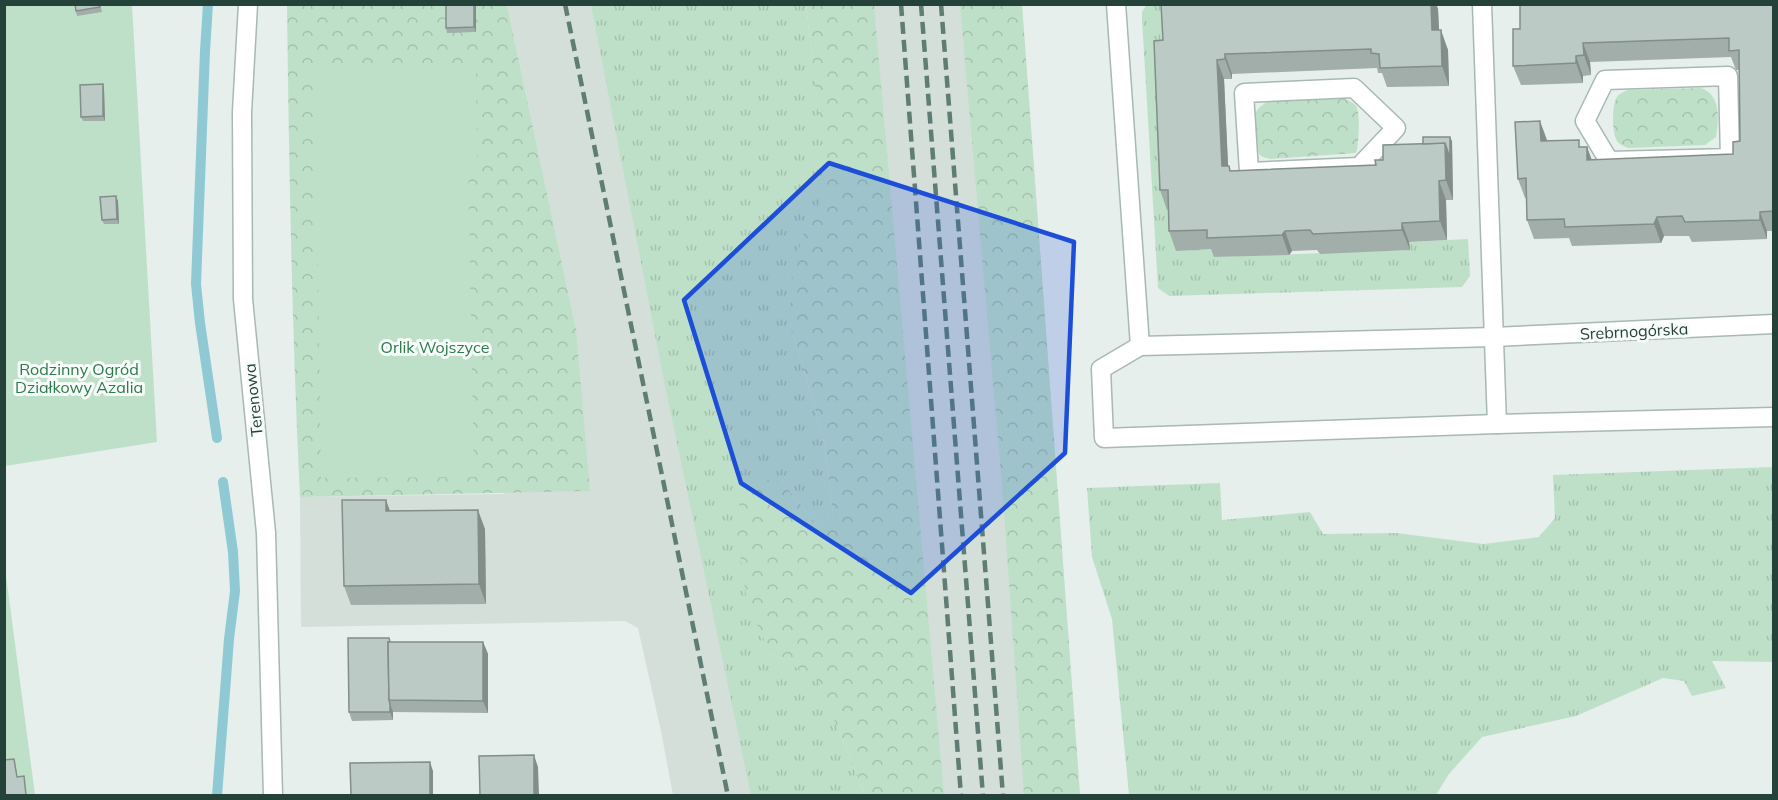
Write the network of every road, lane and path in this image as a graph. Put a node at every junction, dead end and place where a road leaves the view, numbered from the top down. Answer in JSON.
{"nodes":[{"id":1,"x":248,"y":4,"type":"edge"},
{"id":2,"x":1116,"y":4,"type":"edge"},
{"id":3,"x":1482,"y":4,"type":"edge"},
{"id":4,"x":1586,"y":121,"type":"joint"},
{"id":5,"x":1396,"y":128,"type":"joint"},
{"id":6,"x":1773,"y":324,"type":"edge"},
{"id":7,"x":1494,"y":337,"type":"junction"},
{"id":8,"x":1140,"y":346,"type":"junction"},
{"id":9,"x":1773,"y":417,"type":"edge"},
{"id":10,"x":1497,"y":424,"type":"junction"},
{"id":11,"x":273,"y":795,"type":"edge"}],
"edges":[{"from":1,"to":11,"type":"street","name":"Terenowa"},
{"from":2,"to":8,"type":"street"},
{"from":3,"to":7,"type":"street"},
{"from":4,"to":4,"type":"street"},
{"from":5,"to":5,"type":"street"},
{"from":6,"to":7,"type":"street","name":"Srebrnogórska"},
{"from":7,"to":8,"type":"street","name":"Srebrnogórska"},
{"from":7,"to":10,"type":"street"},
{"from":8,"to":10,"type":"street"},
{"from":9,"to":10,"type":"street"}]}
